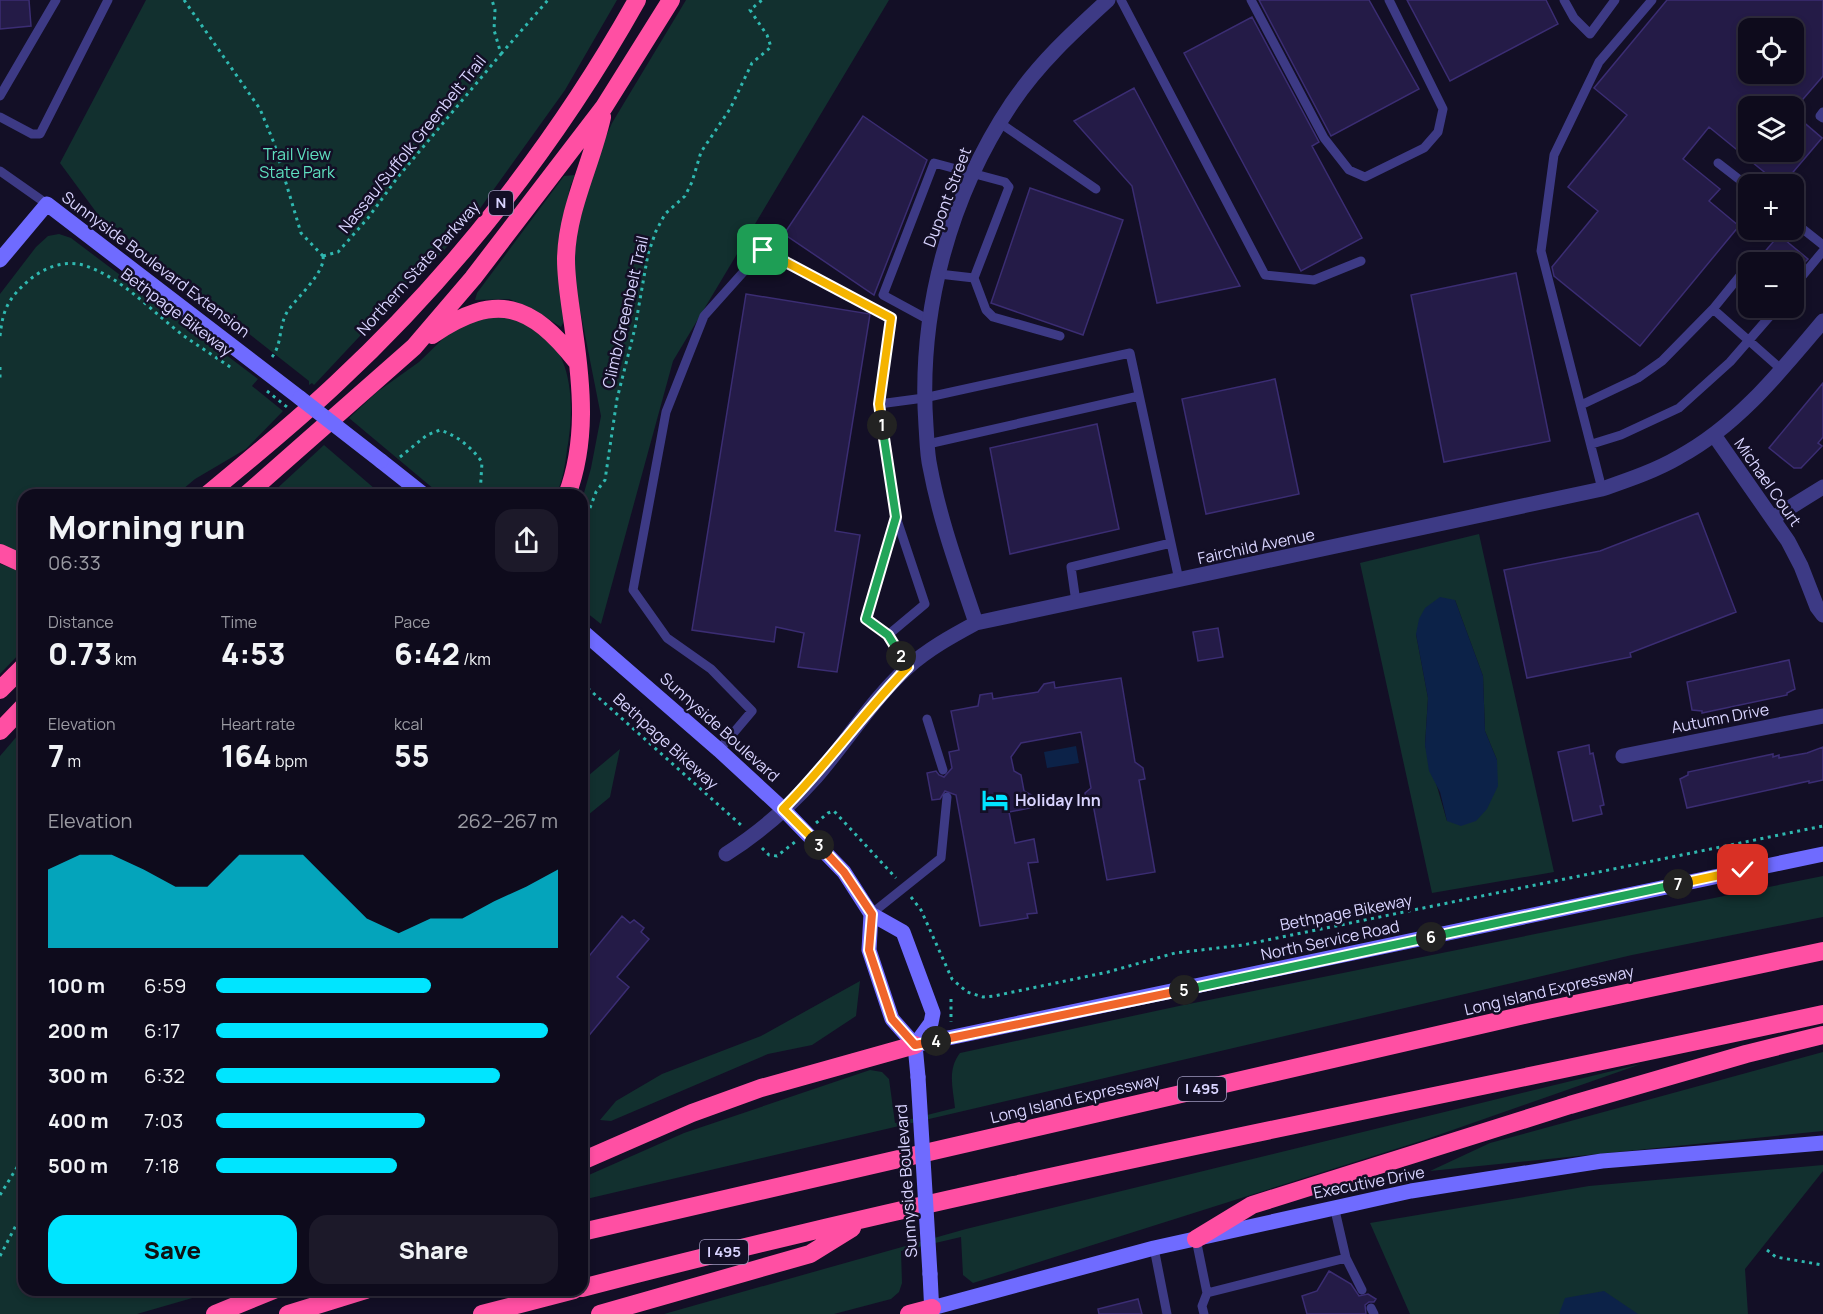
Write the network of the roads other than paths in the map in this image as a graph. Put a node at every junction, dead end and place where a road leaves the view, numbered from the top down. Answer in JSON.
{"nodes":[{"id":1,"x":56,"y":0,"type":"edge"},
{"id":2,"x":108,"y":0,"type":"edge"},
{"id":3,"x":637,"y":0,"type":"edge"},
{"id":4,"x":671,"y":0,"type":"edge"},
{"id":5,"x":1108,"y":0,"type":"edge"},
{"id":6,"x":1121,"y":0,"type":"edge"},
{"id":7,"x":1251,"y":0,"type":"edge"},
{"id":8,"x":1389,"y":0,"type":"edge"},
{"id":9,"x":1564,"y":0,"type":"edge"},
{"id":10,"x":1615,"y":0,"type":"edge"},
{"id":11,"x":1652,"y":0,"type":"edge"},
{"id":12,"x":0,"y":96,"type":"edge"},
{"id":13,"x":604,"y":107,"type":"junction"},
{"id":14,"x":1823,"y":112,"type":"edge"},
{"id":15,"x":0,"y":117,"type":"edge"},
{"id":16,"x":1823,"y":118,"type":"edge"},
{"id":17,"x":1000,"y":123,"type":"junction"},
{"id":18,"x":1718,"y":163,"type":"dead end"},
{"id":19,"x":0,"y":171,"type":"edge"},
{"id":20,"x":973,"y":174,"type":"junction"},
{"id":21,"x":1738,"y":178,"type":"edge"},
{"id":22,"x":1096,"y":189,"type":"dead end"},
{"id":23,"x":47,"y":204,"type":"junction"},
{"id":24,"x":1804,"y":230,"type":"edge"},
{"id":25,"x":1823,"y":245,"type":"edge"},
{"id":26,"x":1823,"y":251,"type":"edge"},
{"id":27,"x":0,"y":260,"type":"edge"},
{"id":28,"x":1361,"y":261,"type":"dead end"},
{"id":29,"x":939,"y":274,"type":"junction"},
{"id":30,"x":1804,"y":274,"type":"edge"},
{"id":31,"x":974,"y":278,"type":"junction"},
{"id":32,"x":1738,"y":278,"type":"edge"},
{"id":33,"x":1713,"y":309,"type":"junction"},
{"id":34,"x":1769,"y":318,"type":"edge"},
{"id":35,"x":929,"y":320,"type":"junction"},
{"id":36,"x":1823,"y":321,"type":"edge"},
{"id":37,"x":1060,"y":336,"type":"dead end"},
{"id":38,"x":1749,"y":342,"type":"junction"},
{"id":39,"x":414,"y":347,"type":"junction"},
{"id":40,"x":577,"y":362,"type":"junction"},
{"id":41,"x":1782,"y":370,"type":"junction"},
{"id":42,"x":1139,"y":396,"type":"junction"},
{"id":43,"x":924,"y":398,"type":"junction"},
{"id":44,"x":879,"y":404,"type":"junction"},
{"id":45,"x":1581,"y":405,"type":"junction"},
{"id":46,"x":1714,"y":435,"type":"junction"},
{"id":47,"x":928,"y":444,"type":"junction"},
{"id":48,"x":1592,"y":444,"type":"junction"},
{"id":49,"x":1823,"y":487,"type":"edge"},
{"id":50,"x":214,"y":489,"type":"edge"},
{"id":51,"x":253,"y":489,"type":"edge"},
{"id":52,"x":416,"y":489,"type":"edge"},
{"id":53,"x":569,"y":489,"type":"edge"},
{"id":54,"x":1602,"y":489,"type":"junction"},
{"id":55,"x":896,"y":517,"type":"junction"},
{"id":56,"x":1773,"y":518,"type":"junction"},
{"id":57,"x":1171,"y":543,"type":"junction"},
{"id":58,"x":0,"y":553,"type":"edge"},
{"id":59,"x":18,"y":561,"type":"edge"},
{"id":60,"x":1179,"y":580,"type":"junction"},
{"id":61,"x":1076,"y":602,"type":"junction"},
{"id":62,"x":1823,"y":615,"type":"edge"},
{"id":63,"x":976,"y":623,"type":"junction"},
{"id":64,"x":888,"y":635,"type":"junction"},
{"id":65,"x":588,"y":636,"type":"edge"},
{"id":66,"x":908,"y":667,"type":"junction"},
{"id":67,"x":18,"y":672,"type":"edge"},
{"id":68,"x":0,"y":690,"type":"edge"},
{"id":69,"x":18,"y":712,"type":"edge"},
{"id":70,"x":1823,"y":716,"type":"edge"},
{"id":71,"x":927,"y":719,"type":"dead end"},
{"id":72,"x":0,"y":731,"type":"edge"},
{"id":73,"x":720,"y":750,"type":"junction"},
{"id":74,"x":1623,"y":756,"type":"dead end"},
{"id":75,"x":944,"y":770,"type":"dead end"},
{"id":76,"x":947,"y":797,"type":"dead end"},
{"id":77,"x":783,"y":809,"type":"junction"},
{"id":78,"x":726,"y":854,"type":"dead end"},
{"id":79,"x":1823,"y":854,"type":"edge"},
{"id":80,"x":872,"y":914,"type":"junction"},
{"id":81,"x":1823,"y":951,"type":"edge"},
{"id":82,"x":1823,"y":1014,"type":"edge"},
{"id":83,"x":1823,"y":1035,"type":"edge"},
{"id":84,"x":915,"y":1045,"type":"junction"},
{"id":85,"x":1823,"y":1143,"type":"edge"},
{"id":86,"x":588,"y":1158,"type":"edge"},
{"id":87,"x":1334,"y":1206,"type":"junction"},
{"id":88,"x":866,"y":1220,"type":"junction"},
{"id":89,"x":588,"y":1231,"type":"edge"},
{"id":90,"x":1197,"y":1239,"type":"junction"},
{"id":91,"x":1154,"y":1248,"type":"junction"},
{"id":92,"x":1346,"y":1258,"type":"junction"},
{"id":93,"x":588,"y":1286,"type":"edge"},
{"id":94,"x":1362,"y":1290,"type":"dead end"},
{"id":95,"x":1207,"y":1293,"type":"junction"},
{"id":96,"x":259,"y":1296,"type":"edge"},
{"id":97,"x":346,"y":1296,"type":"edge"},
{"id":98,"x":551,"y":1296,"type":"edge"},
{"id":99,"x":932,"y":1311,"type":"edge"},
{"id":100,"x":215,"y":1314,"type":"edge"},
{"id":101,"x":288,"y":1314,"type":"edge"},
{"id":102,"x":482,"y":1314,"type":"edge"},
{"id":103,"x":600,"y":1314,"type":"edge"},
{"id":104,"x":909,"y":1314,"type":"edge"},
{"id":105,"x":1167,"y":1314,"type":"edge"},
{"id":106,"x":1204,"y":1314,"type":"edge"}],
"edges":[{"from":1,"to":12,"type":"lane"},
{"from":2,"to":15,"type":"lane"},
{"from":3,"to":50,"type":"highway","name":"Northern State Parkway","number":"N"},
{"from":4,"to":13,"type":"highway","number":"N"},
{"from":5,"to":17,"type":"street","name":"Dupont Street"},
{"from":6,"to":28,"type":"lane"},
{"from":7,"to":8,"type":"lane"},
{"from":9,"to":10,"type":"lane"},
{"from":11,"to":45,"type":"lane"},
{"from":13,"to":39,"type":"highway","number":"N"},
{"from":13,"to":40,"type":"highway"},
{"from":14,"to":16,"type":"lane"},
{"from":17,"to":20,"type":"street","name":"Dupont Street"},
{"from":17,"to":22,"type":"lane"},
{"from":18,"to":21,"type":"lane"},
{"from":19,"to":23,"type":"lane"},
{"from":20,"to":29,"type":"street","name":"Dupont Street"},
{"from":20,"to":31,"type":"lane"},
{"from":20,"to":35,"type":"lane"},
{"from":23,"to":27,"type":"main road","name":"Sunnyside Boulevard Extension"},
{"from":23,"to":52,"type":"main road","name":"Sunnyside Boulevard Extension","bridge":true},
{"from":24,"to":25,"type":"lane"},
{"from":26,"to":30,"type":"lane"},
{"from":29,"to":31,"type":"lane"},
{"from":29,"to":35,"type":"street","name":"Dupont Street"},
{"from":31,"to":37,"type":"lane"},
{"from":32,"to":33,"type":"lane"},
{"from":33,"to":38,"type":"lane"},
{"from":33,"to":45,"type":"lane"},
{"from":34,"to":38,"type":"lane"},
{"from":35,"to":43,"type":"street","name":"Dupont Street"},
{"from":36,"to":41,"type":"street","name":"Fairchild Avenue"},
{"from":38,"to":41,"type":"lane"},
{"from":38,"to":48,"type":"lane"},
{"from":39,"to":40,"type":"highway"},
{"from":39,"to":51,"type":"highway","number":"N"},
{"from":40,"to":53,"type":"highway"},
{"from":41,"to":46,"type":"street","name":"Fairchild Avenue"},
{"from":42,"to":43,"type":"lane"},
{"from":42,"to":47,"type":"lane"},
{"from":42,"to":57,"type":"lane"},
{"from":43,"to":44,"type":"lane"},
{"from":43,"to":47,"type":"street","name":"Dupont Street"},
{"from":44,"to":55,"type":"lane"},
{"from":44,"to":73,"type":"lane"},
{"from":45,"to":48,"type":"lane"},
{"from":46,"to":54,"type":"street","name":"Fairchild Avenue"},
{"from":46,"to":56,"type":"street","name":"Michael Court"},
{"from":47,"to":63,"type":"street","name":"Dupont Street"},
{"from":48,"to":54,"type":"lane"},
{"from":49,"to":56,"type":"street"},
{"from":54,"to":60,"type":"street","name":"Fairchild Avenue"},
{"from":55,"to":64,"type":"lane"},
{"from":55,"to":64,"type":"lane"},
{"from":56,"to":62,"type":"street","name":"Michael Court"},
{"from":57,"to":60,"type":"lane"},
{"from":57,"to":61,"type":"lane"},
{"from":58,"to":59,"type":"highway"},
{"from":60,"to":61,"type":"street","name":"Fairchild Avenue"},
{"from":61,"to":63,"type":"street","name":"Fairchild Avenue"},
{"from":63,"to":66,"type":"street","name":"Fairchild Avenue"},
{"from":64,"to":66,"type":"lane"},
{"from":65,"to":73,"type":"main road","name":"Sunnyside Boulevard"},
{"from":66,"to":77,"type":"street","name":"Fairchild Avenue"},
{"from":67,"to":68,"type":"highway"},
{"from":69,"to":72,"type":"highway"},
{"from":70,"to":74,"type":"street","name":"Autumn Drive"},
{"from":71,"to":75,"type":"lane"},
{"from":73,"to":77,"type":"main road","name":"Sunnyside Boulevard"},
{"from":76,"to":80,"type":"lane"},
{"from":77,"to":78,"type":"street","name":"Fairchild Avenue"},
{"from":77,"to":80,"type":"main road","name":"Sunnyside Boulevard"},
{"from":79,"to":84,"type":"main road","name":"North Service Road"},
{"from":80,"to":84,"type":"main road"},
{"from":80,"to":84,"type":"main road","name":"Sunnyside Boulevard"},
{"from":81,"to":89,"type":"highway","name":"Long Island Expressway","number":"I 495"},
{"from":82,"to":88,"type":"highway","number":"I 495"},
{"from":83,"to":90,"type":"highway"},
{"from":84,"to":86,"type":"highway"},
{"from":84,"to":99,"type":"main road","name":"Sunnyside Boulevard","bridge":true},
{"from":85,"to":87,"type":"main road","name":"Executive Drive"},
{"from":87,"to":90,"type":"main road","name":"Executive Drive"},
{"from":87,"to":92,"type":"lane"},
{"from":88,"to":93,"type":"highway","number":"I 495"},
{"from":88,"to":103,"type":"highway"},
{"from":90,"to":91,"type":"main road","name":"Executive Drive"},
{"from":90,"to":95,"type":"lane"},
{"from":91,"to":99,"type":"main road","name":"Executive Drive"},
{"from":91,"to":105,"type":"lane"},
{"from":92,"to":94,"type":"lane"},
{"from":92,"to":95,"type":"lane"},
{"from":95,"to":106,"type":"lane"},
{"from":96,"to":100,"type":"highway"},
{"from":97,"to":101,"type":"highway"},
{"from":98,"to":102,"type":"highway"},
{"from":99,"to":104,"type":"highway"}]}
